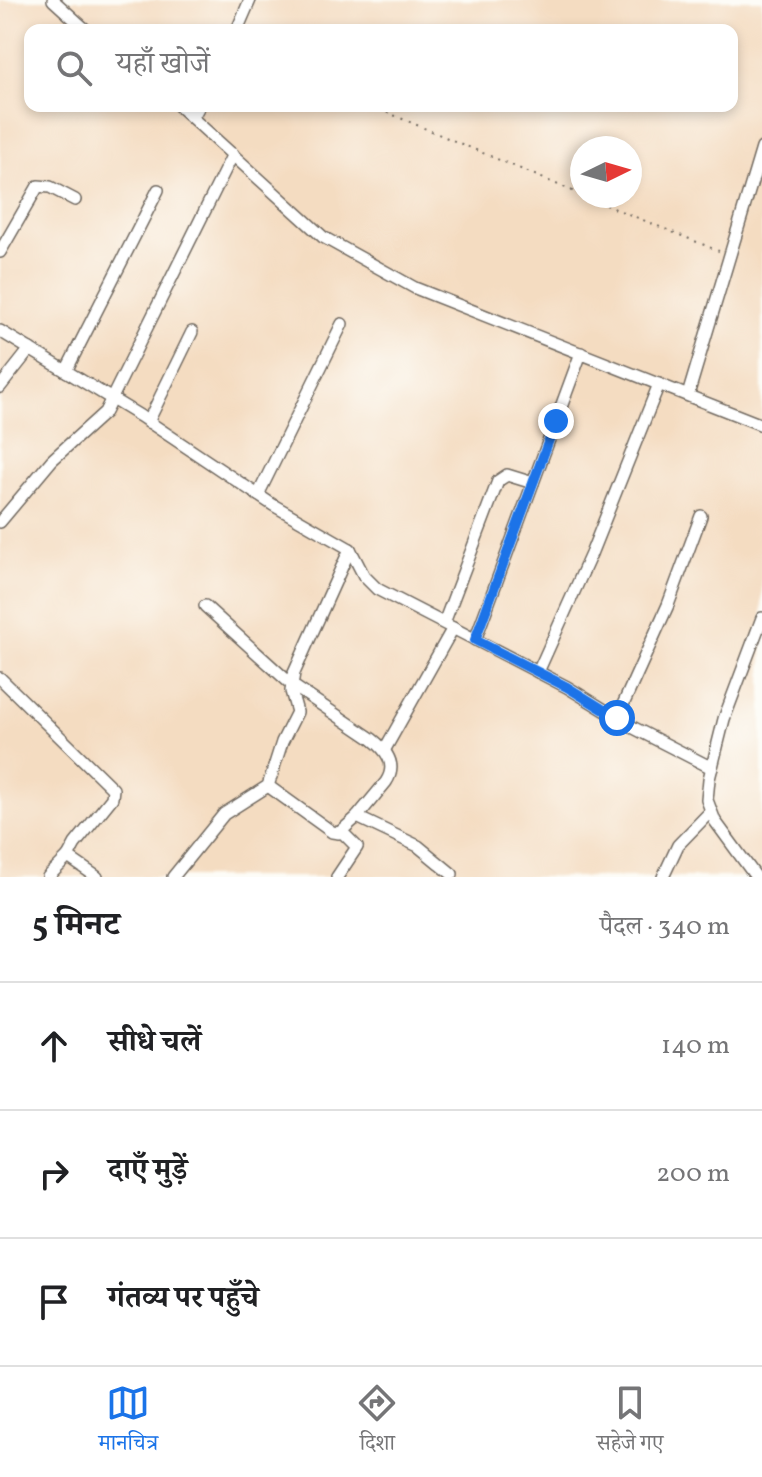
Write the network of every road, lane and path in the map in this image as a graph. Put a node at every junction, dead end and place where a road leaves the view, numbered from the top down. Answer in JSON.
{"nodes":[{"id":1,"x":53,"y":0,"type":"edge"},
{"id":2,"x":250,"y":0,"type":"edge"},
{"id":3,"x":79,"y":24,"type":"edge"},
{"id":4,"x":240,"y":24,"type":"edge"},
{"id":5,"x":196,"y":112,"type":"edge"},
{"id":6,"x":386,"y":112,"type":"edge"},
{"id":7,"x":762,"y":148,"type":"edge"},
{"id":8,"x":233,"y":154,"type":"junction"},
{"id":9,"x":158,"y":190,"type":"dead end"},
{"id":10,"x":570,"y":190,"type":"edge"},
{"id":11,"x":75,"y":200,"type":"dead end"},
{"id":12,"x":613,"y":208,"type":"edge"},
{"id":13,"x":0,"y":252,"type":"edge"},
{"id":14,"x":729,"y":255,"type":"junction"},
{"id":15,"x":342,"y":324,"type":"dead end"},
{"id":16,"x":0,"y":331,"type":"edge"},
{"id":17,"x":192,"y":332,"type":"dead end"},
{"id":18,"x":30,"y":349,"type":"junction"},
{"id":19,"x":581,"y":353,"type":"junction"},
{"id":20,"x":66,"y":371,"type":"junction"},
{"id":21,"x":659,"y":384,"type":"junction"},
{"id":22,"x":0,"y":387,"type":"edge"},
{"id":23,"x":688,"y":395,"type":"junction"},
{"id":24,"x":110,"y":400,"type":"junction"},
{"id":25,"x":148,"y":422,"type":"junction"},
{"id":26,"x":762,"y":425,"type":"edge"},
{"id":27,"x":533,"y":483,"type":"junction"},
{"id":28,"x":258,"y":495,"type":"junction"},
{"id":29,"x":701,"y":516,"type":"dead end"},
{"id":30,"x":0,"y":522,"type":"edge"},
{"id":31,"x":350,"y":549,"type":"junction"},
{"id":32,"x":205,"y":606,"type":"dead end"},
{"id":33,"x":762,"y":618,"type":"edge"},
{"id":34,"x":449,"y":625,"type":"junction"},
{"id":35,"x":475,"y":640,"type":"junction"},
{"id":36,"x":538,"y":672,"type":"junction"},
{"id":37,"x":0,"y":678,"type":"edge"},
{"id":38,"x":292,"y":685,"type":"junction"},
{"id":39,"x":617,"y":718,"type":"junction"},
{"id":40,"x":385,"y":749,"type":"junction"},
{"id":41,"x":712,"y":768,"type":"junction"},
{"id":42,"x":268,"y":786,"type":"junction"},
{"id":43,"x":710,"y":812,"type":"junction"},
{"id":44,"x":357,"y":817,"type":"junction"},
{"id":45,"x":342,"y":832,"type":"junction"},
{"id":46,"x":68,"y":857,"type":"junction"},
{"id":47,"x":452,"y":874,"type":"dead end"},
{"id":48,"x":48,"y":877,"type":"edge"},
{"id":49,"x":97,"y":877,"type":"edge"},
{"id":50,"x":173,"y":877,"type":"edge"},
{"id":51,"x":337,"y":877,"type":"edge"},
{"id":52,"x":663,"y":877,"type":"edge"},
{"id":53,"x":756,"y":877,"type":"edge"}],
"edges":[{"from":1,"to":3,"type":"street"},
{"from":2,"to":4,"type":"street"},
{"from":5,"to":8,"type":"street"},
{"from":6,"to":10,"type":"path"},
{"from":7,"to":14,"type":"street"},
{"from":8,"to":19,"type":"street"},
{"from":8,"to":24,"type":"street"},
{"from":9,"to":20,"type":"street"},
{"from":11,"to":13,"type":"street"},
{"from":12,"to":14,"type":"path"},
{"from":14,"to":23,"type":"street"},
{"from":15,"to":28,"type":"street"},
{"from":16,"to":18,"type":"street"},
{"from":17,"to":25,"type":"street"},
{"from":18,"to":20,"type":"street"},
{"from":18,"to":22,"type":"street"},
{"from":19,"to":21,"type":"street"},
{"from":19,"to":27,"type":"street"},
{"from":20,"to":24,"type":"street"},
{"from":21,"to":23,"type":"street"},
{"from":21,"to":36,"type":"street"},
{"from":23,"to":26,"type":"street"},
{"from":24,"to":25,"type":"street"},
{"from":24,"to":30,"type":"street"},
{"from":25,"to":28,"type":"street"},
{"from":27,"to":34,"type":"street"},
{"from":27,"to":35,"type":"street"},
{"from":28,"to":31,"type":"street"},
{"from":29,"to":39,"type":"street"},
{"from":31,"to":34,"type":"street"},
{"from":31,"to":38,"type":"street"},
{"from":32,"to":38,"type":"street"},
{"from":33,"to":41,"type":"street"},
{"from":34,"to":35,"type":"street"},
{"from":34,"to":40,"type":"street"},
{"from":35,"to":36,"type":"street"},
{"from":36,"to":39,"type":"street"},
{"from":37,"to":46,"type":"street"},
{"from":38,"to":40,"type":"street"},
{"from":38,"to":42,"type":"street"},
{"from":39,"to":41,"type":"street"},
{"from":40,"to":44,"type":"street"},
{"from":41,"to":43,"type":"street"},
{"from":42,"to":45,"type":"street"},
{"from":42,"to":50,"type":"street"},
{"from":43,"to":52,"type":"street"},
{"from":43,"to":53,"type":"street"},
{"from":44,"to":45,"type":"street"},
{"from":44,"to":47,"type":"street"},
{"from":45,"to":51,"type":"street"},
{"from":46,"to":48,"type":"street"},
{"from":46,"to":49,"type":"street"}]}
